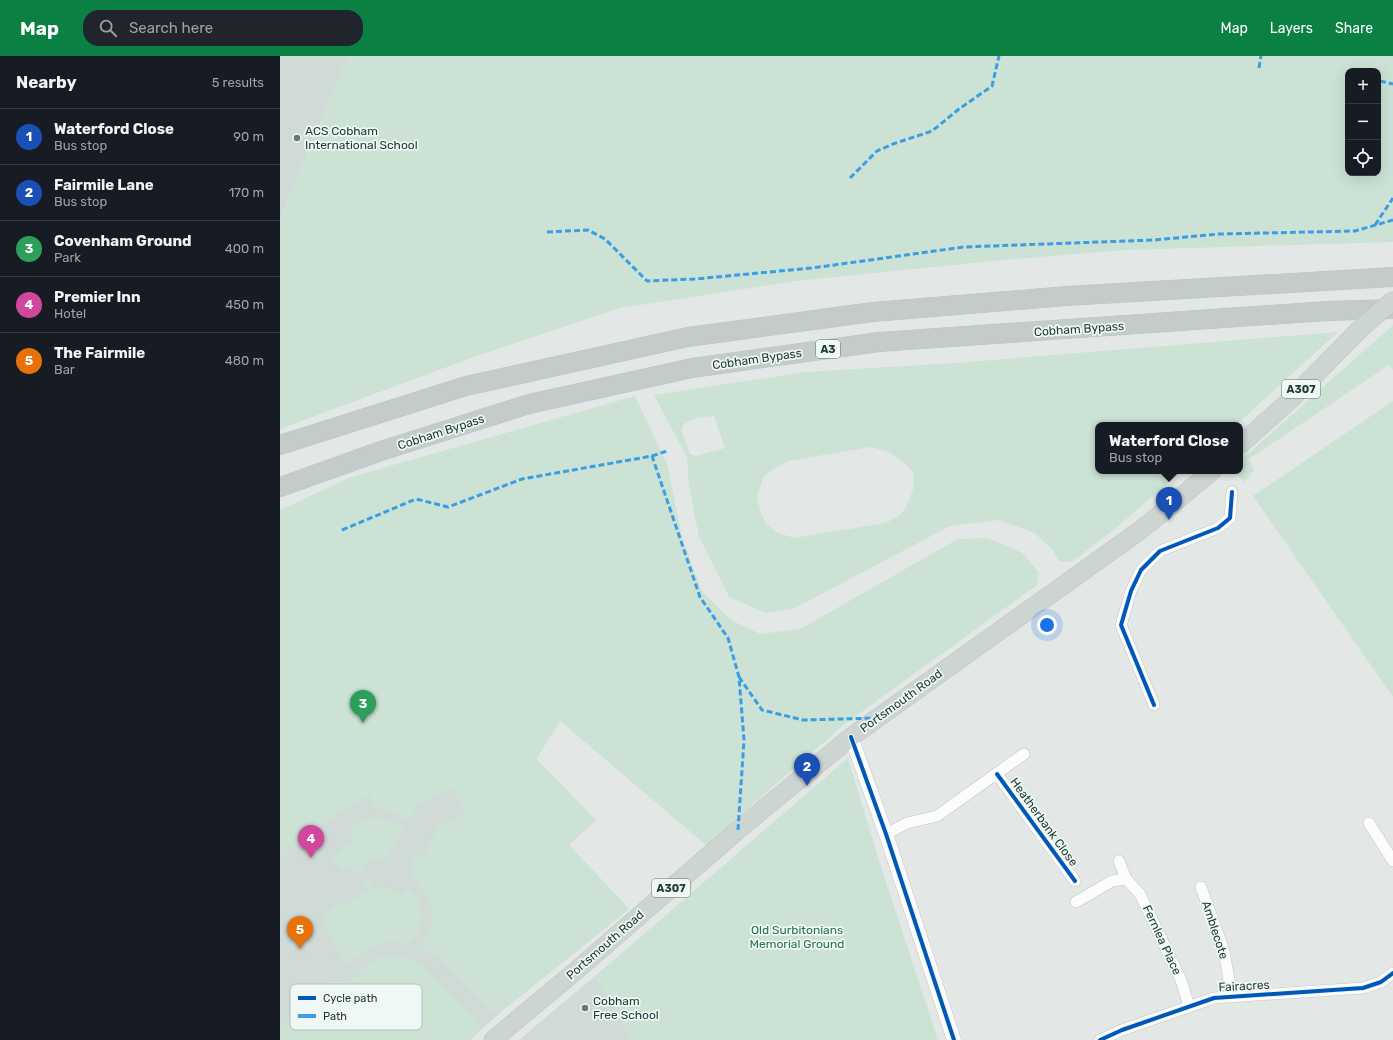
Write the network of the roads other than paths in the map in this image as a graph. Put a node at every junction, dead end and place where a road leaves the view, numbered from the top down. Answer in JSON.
{"nodes":[{"id":1,"x":1393,"y":278,"type":"edge"},
{"id":2,"x":1393,"y":300,"type":"edge"},
{"id":3,"x":1393,"y":308,"type":"edge"},
{"id":4,"x":1243,"y":443,"type":"edge"},
{"id":5,"x":280,"y":445,"type":"edge"},
{"id":6,"x":1208,"y":474,"type":"edge"},
{"id":7,"x":280,"y":487,"type":"edge"},
{"id":8,"x":1232,"y":492,"type":"dead end"},
{"id":9,"x":1154,"y":705,"type":"dead end"},
{"id":10,"x":851,"y":737,"type":"junction"},
{"id":11,"x":1024,"y":754,"type":"dead end"},
{"id":12,"x":997,"y":774,"type":"junction"},
{"id":13,"x":1369,"y":823,"type":"dead end"},
{"id":14,"x":886,"y":834,"type":"junction"},
{"id":15,"x":1119,"y":861,"type":"dead end"},
{"id":16,"x":1393,"y":861,"type":"edge"},
{"id":17,"x":1126,"y":879,"type":"junction"},
{"id":18,"x":1075,"y":881,"type":"dead end"},
{"id":19,"x":1201,"y":887,"type":"dead end"},
{"id":20,"x":1076,"y":902,"type":"dead end"},
{"id":21,"x":1393,"y":973,"type":"edge"},
{"id":22,"x":1232,"y":997,"type":"junction"},
{"id":23,"x":1189,"y":1006,"type":"junction"},
{"id":24,"x":493,"y":1040,"type":"edge"},
{"id":25,"x":954,"y":1040,"type":"edge"},
{"id":26,"x":1100,"y":1040,"type":"edge"}],
"edges":[{"from":1,"to":5,"type":"highway"},
{"from":2,"to":4,"type":"main road","number":"A307","bridge":true},
{"from":3,"to":7,"type":"highway","name":"Cobham Bypass","number":"A3"},
{"from":6,"to":10,"type":"main road","name":"Portsmouth Road","number":"A307"},
{"from":8,"to":9,"type":"street"},
{"from":10,"to":14,"type":"street"},
{"from":10,"to":24,"type":"main road","name":"Portsmouth Road","number":"A307"},
{"from":11,"to":12,"type":"street"},
{"from":12,"to":14,"type":"street"},
{"from":12,"to":18,"type":"street","name":"Heatherbank Close"},
{"from":13,"to":16,"type":"street"},
{"from":14,"to":25,"type":"street"},
{"from":15,"to":17,"type":"street","name":"Fernlea Place"},
{"from":17,"to":20,"type":"street"},
{"from":17,"to":23,"type":"street","name":"Fernlea Place"},
{"from":19,"to":22,"type":"street","name":"Amblecote"},
{"from":21,"to":22,"type":"street","name":"Fairacres"},
{"from":22,"to":23,"type":"street","name":"Fairacres"},
{"from":23,"to":26,"type":"street","name":"Fairacres"}]}
